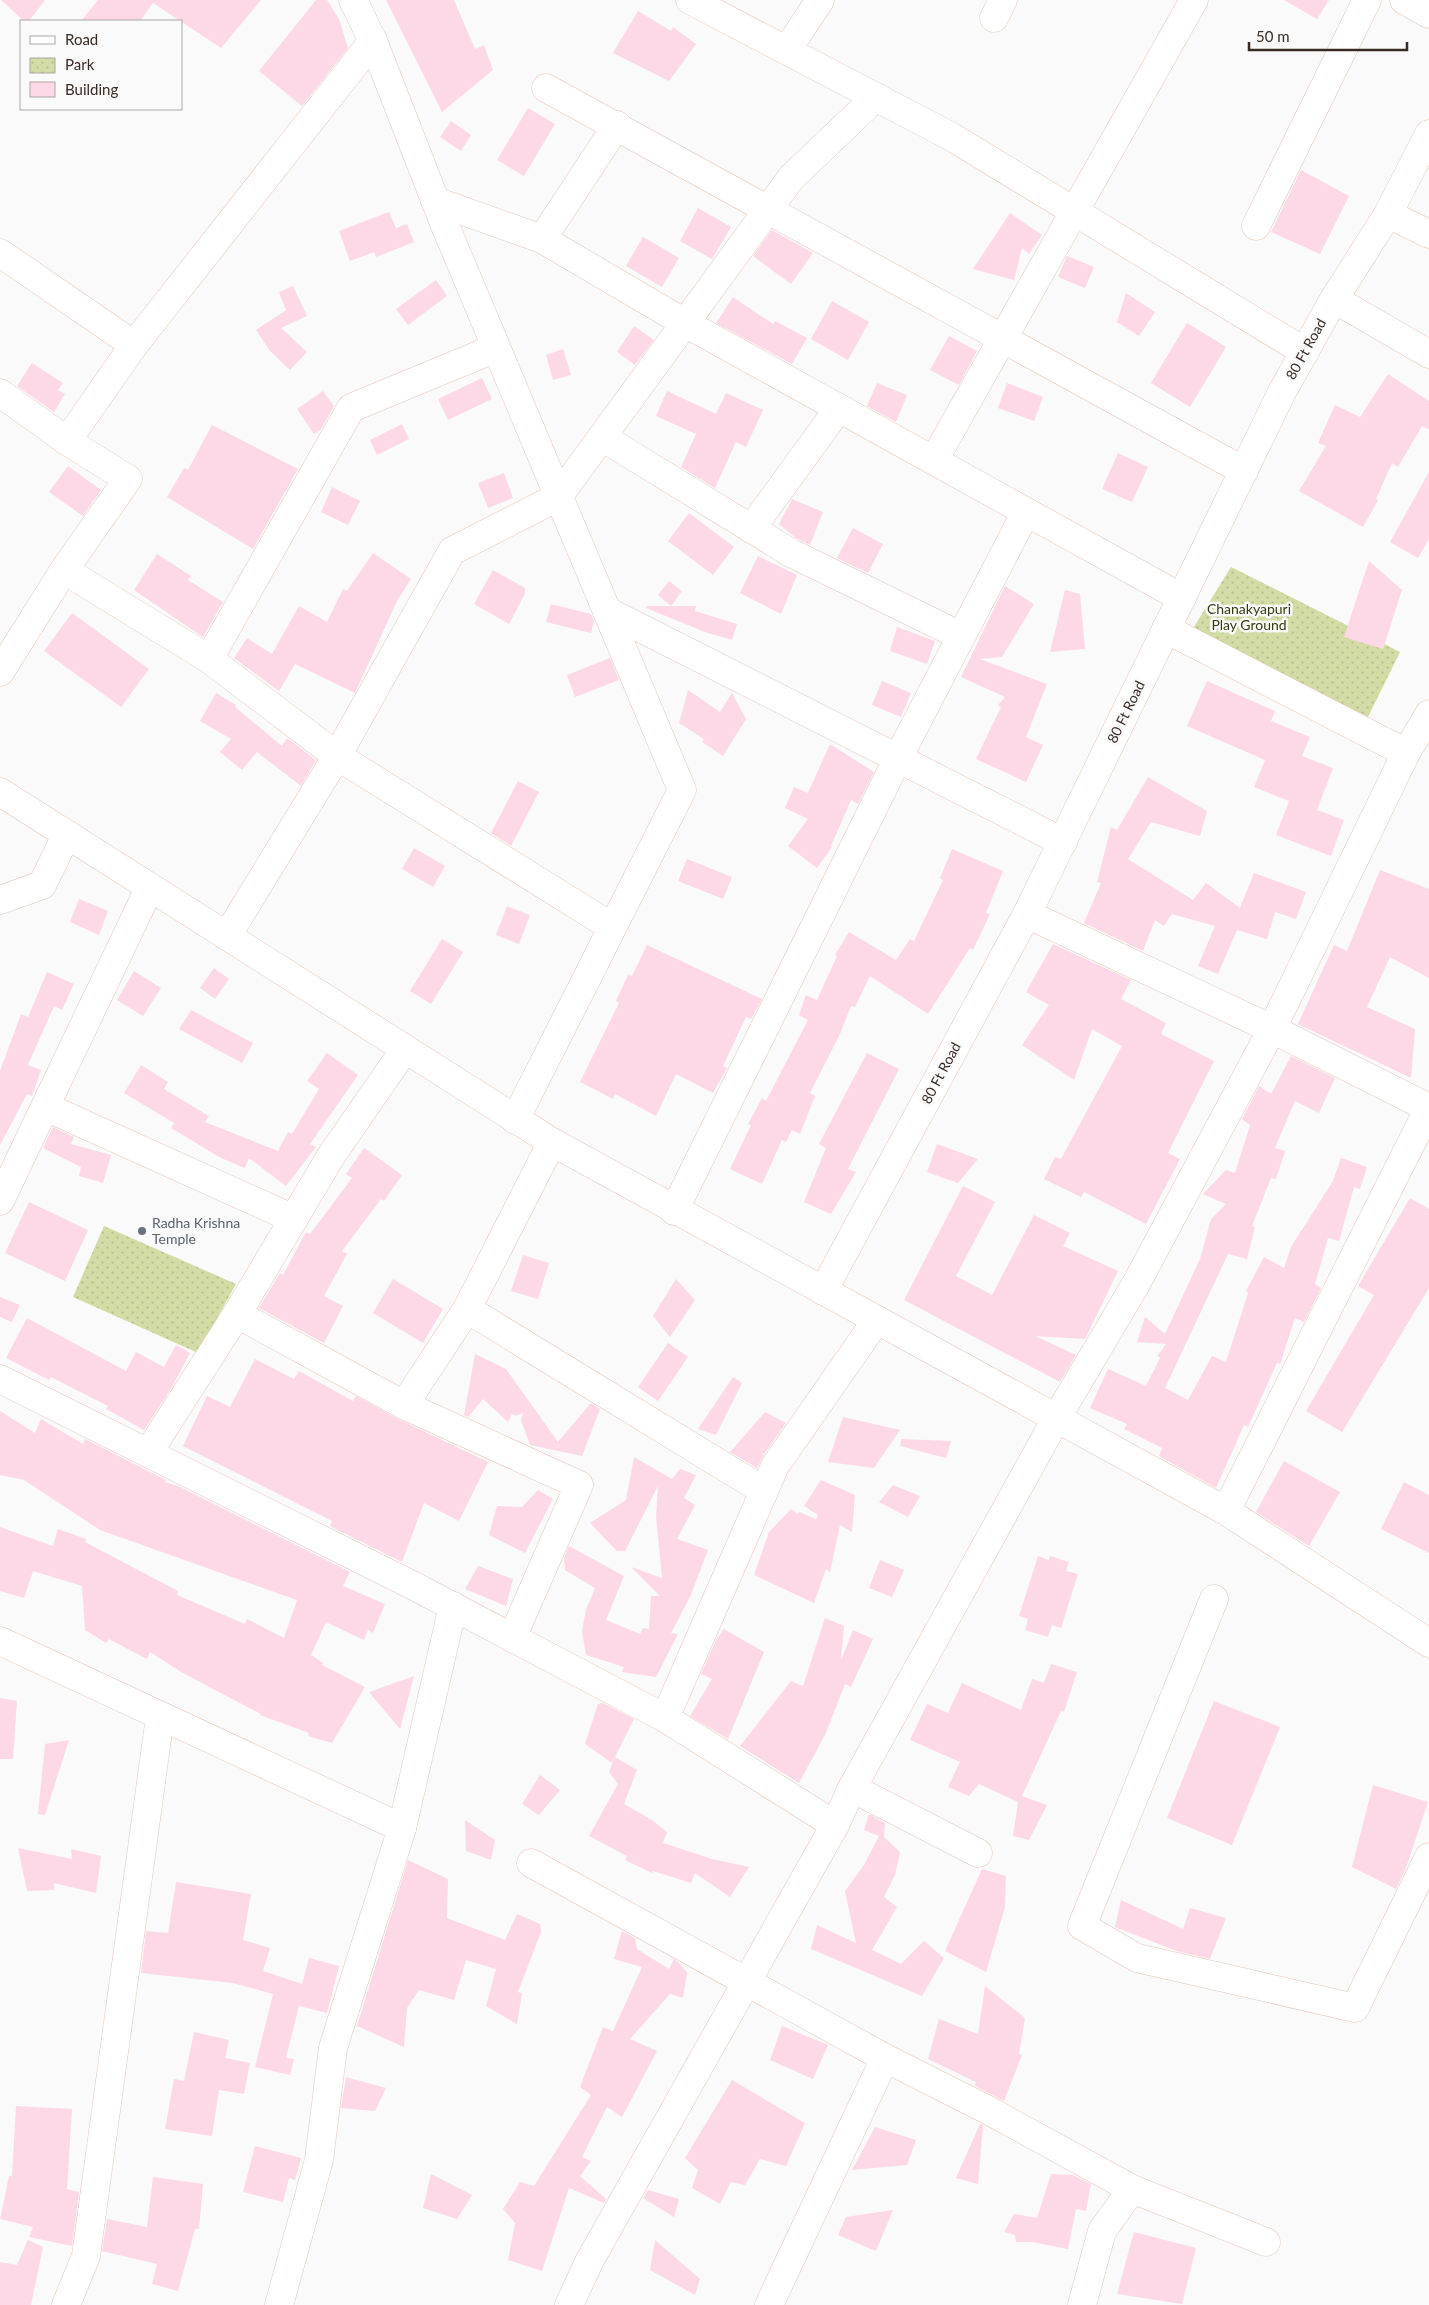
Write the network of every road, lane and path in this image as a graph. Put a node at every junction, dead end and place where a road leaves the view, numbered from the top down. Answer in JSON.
{"nodes":[{"id":1,"x":353,"y":0,"type":"edge"},
{"id":2,"x":690,"y":0,"type":"edge"},
{"id":3,"x":820,"y":0,"type":"edge"},
{"id":4,"x":1194,"y":0,"type":"edge"},
{"id":5,"x":1367,"y":0,"type":"edge"},
{"id":6,"x":1404,"y":0,"type":"edge"},
{"id":7,"x":1429,"y":14,"type":"edge"},
{"id":8,"x":373,"y":41,"type":"junction"},
{"id":9,"x":787,"y":50,"type":"junction"},
{"id":10,"x":546,"y":88,"type":"dead end"},
{"id":11,"x":876,"y":97,"type":"junction"},
{"id":12,"x":617,"y":125,"type":"junction"},
{"id":13,"x":1429,"y":134,"type":"edge"},
{"id":14,"x":435,"y":201,"type":"junction"},
{"id":15,"x":767,"y":210,"type":"junction"},
{"id":16,"x":1074,"y":212,"type":"junction"},
{"id":17,"x":1388,"y":214,"type":"junction"},
{"id":18,"x":1256,"y":226,"type":"dead end"},
{"id":19,"x":1429,"y":234,"type":"edge"},
{"id":20,"x":542,"y":239,"type":"junction"},
{"id":21,"x":0,"y":253,"type":"edge"},
{"id":22,"x":1334,"y":299,"type":"junction"},
{"id":23,"x":685,"y":323,"type":"junction"},
{"id":24,"x":1002,"y":339,"type":"junction"},
{"id":25,"x":134,"y":345,"type":"junction"},
{"id":26,"x":496,"y":348,"type":"junction"},
{"id":27,"x":1305,"y":352,"type":"junction"},
{"id":28,"x":1429,"y":354,"type":"edge"},
{"id":29,"x":0,"y":393,"type":"edge"},
{"id":30,"x":839,"y":408,"type":"junction"},
{"id":31,"x":602,"y":438,"type":"junction"},
{"id":32,"x":67,"y":441,"type":"junction"},
{"id":33,"x":934,"y":460,"type":"junction"},
{"id":34,"x":1244,"y":471,"type":"junction"},
{"id":35,"x":558,"y":497,"type":"junction"},
{"id":36,"x":1026,"y":512,"type":"junction"},
{"id":37,"x":751,"y":529,"type":"junction"},
{"id":38,"x":64,"y":570,"type":"junction"},
{"id":39,"x":1182,"y":598,"type":"junction"},
{"id":40,"x":606,"y":611,"type":"junction"},
{"id":41,"x":1166,"y":629,"type":"junction"},
{"id":42,"x":961,"y":636,"type":"junction"},
{"id":43,"x":209,"y":659,"type":"junction"},
{"id":44,"x":0,"y":672,"type":"edge"},
{"id":45,"x":1429,"y":714,"type":"edge"},
{"id":46,"x":1406,"y":753,"type":"junction"},
{"id":47,"x":337,"y":756,"type":"junction"},
{"id":48,"x":898,"y":758,"type":"junction"},
{"id":49,"x":0,"y":792,"type":"edge"},
{"id":50,"x":68,"y":834,"type":"junction"},
{"id":51,"x":1063,"y":842,"type":"junction"},
{"id":52,"x":150,"y":887,"type":"junction"},
{"id":53,"x":0,"y":900,"type":"edge"},
{"id":54,"x":1027,"y":914,"type":"junction"},
{"id":55,"x":612,"y":927,"type":"junction"},
{"id":56,"x":227,"y":936,"type":"junction"},
{"id":57,"x":1272,"y":1029,"type":"junction"},
{"id":58,"x":405,"y":1049,"type":"junction"},
{"id":59,"x":46,"y":1107,"type":"junction"},
{"id":60,"x":1429,"y":1108,"type":"edge"},
{"id":61,"x":515,"y":1120,"type":"junction"},
{"id":62,"x":552,"y":1142,"type":"junction"},
{"id":63,"x":0,"y":1201,"type":"edge"},
{"id":64,"x":674,"y":1211,"type":"junction"},
{"id":65,"x":294,"y":1218,"type":"junction"},
{"id":66,"x":823,"y":1291,"type":"junction"},
{"id":67,"x":467,"y":1309,"type":"junction"},
{"id":68,"x":237,"y":1314,"type":"junction"},
{"id":69,"x":876,"y":1321,"type":"junction"},
{"id":70,"x":0,"y":1379,"type":"edge"},
{"id":71,"x":404,"y":1405,"type":"junction"},
{"id":72,"x":1056,"y":1419,"type":"junction"},
{"id":73,"x":148,"y":1453,"type":"junction"},
{"id":74,"x":764,"y":1491,"type":"junction"},
{"id":75,"x":1226,"y":1511,"type":"junction"},
{"id":76,"x":1214,"y":1599,"type":"dead end"},
{"id":77,"x":453,"y":1606,"type":"junction"},
{"id":78,"x":512,"y":1638,"type":"junction"},
{"id":79,"x":0,"y":1641,"type":"edge"},
{"id":80,"x":1429,"y":1643,"type":"edge"},
{"id":81,"x":160,"y":1717,"type":"junction"},
{"id":82,"x":665,"y":1718,"type":"junction"},
{"id":83,"x":852,"y":1788,"type":"junction"},
{"id":84,"x":835,"y":1825,"type":"junction"},
{"id":85,"x":402,"y":1828,"type":"junction"},
{"id":86,"x":978,"y":1853,"type":"dead end"},
{"id":87,"x":1429,"y":1857,"type":"edge"},
{"id":88,"x":531,"y":1863,"type":"dead end"},
{"id":89,"x":747,"y":1980,"type":"junction"},
{"id":90,"x":885,"y":2058,"type":"junction"},
{"id":91,"x":1132,"y":2189,"type":"junction"},
{"id":92,"x":1266,"y":2242,"type":"dead end"},
{"id":93,"x":66,"y":2305,"type":"edge"},
{"id":94,"x":279,"y":2305,"type":"edge"},
{"id":95,"x":569,"y":2305,"type":"edge"},
{"id":96,"x":769,"y":2305,"type":"edge"},
{"id":97,"x":1082,"y":2305,"type":"edge"}],
"edges":[{"from":1,"to":8,"type":"street"},
{"from":2,"to":9,"type":"street"},
{"from":3,"to":9,"type":"street"},
{"from":4,"to":16,"type":"street"},
{"from":5,"to":18,"type":"street"},
{"from":6,"to":7,"type":"street"},
{"from":8,"to":14,"type":"street"},
{"from":8,"to":25,"type":"street"},
{"from":9,"to":11,"type":"street"},
{"from":10,"to":12,"type":"street"},
{"from":11,"to":15,"type":"street"},
{"from":11,"to":16,"type":"street"},
{"from":12,"to":15,"type":"street"},
{"from":12,"to":20,"type":"street"},
{"from":13,"to":17,"type":"street","name":"80 Ft Road"},
{"from":14,"to":20,"type":"street"},
{"from":14,"to":26,"type":"street"},
{"from":15,"to":23,"type":"street"},
{"from":15,"to":24,"type":"street"},
{"from":16,"to":24,"type":"street"},
{"from":16,"to":27,"type":"street"},
{"from":17,"to":19,"type":"street"},
{"from":17,"to":22,"type":"street","name":"80 Ft Road"},
{"from":20,"to":23,"type":"street"},
{"from":21,"to":25,"type":"street"},
{"from":22,"to":27,"type":"street","name":"80 Ft Road"},
{"from":22,"to":28,"type":"street"},
{"from":23,"to":30,"type":"street"},
{"from":23,"to":31,"type":"street"},
{"from":24,"to":33,"type":"street"},
{"from":24,"to":34,"type":"street"},
{"from":25,"to":32,"type":"street"},
{"from":26,"to":35,"type":"street"},
{"from":26,"to":43,"type":"street"},
{"from":27,"to":34,"type":"street","name":"80 Ft Road"},
{"from":29,"to":32,"type":"street"},
{"from":30,"to":33,"type":"street"},
{"from":30,"to":37,"type":"street"},
{"from":31,"to":35,"type":"street"},
{"from":31,"to":37,"type":"street"},
{"from":32,"to":38,"type":"street"},
{"from":33,"to":36,"type":"street"},
{"from":34,"to":39,"type":"street","name":"80 Ft Road"},
{"from":35,"to":40,"type":"street"},
{"from":35,"to":47,"type":"street"},
{"from":36,"to":39,"type":"street"},
{"from":36,"to":42,"type":"street"},
{"from":37,"to":42,"type":"street"},
{"from":38,"to":43,"type":"street"},
{"from":38,"to":44,"type":"street"},
{"from":39,"to":41,"type":"street","name":"80 Ft Road"},
{"from":40,"to":48,"type":"street"},
{"from":40,"to":55,"type":"street"},
{"from":41,"to":46,"type":"street"},
{"from":41,"to":51,"type":"street","name":"80 Ft Road"},
{"from":42,"to":48,"type":"street"},
{"from":43,"to":47,"type":"street"},
{"from":45,"to":46,"type":"street"},
{"from":46,"to":57,"type":"street"},
{"from":47,"to":55,"type":"street"},
{"from":47,"to":56,"type":"street"},
{"from":48,"to":51,"type":"street"},
{"from":48,"to":64,"type":"street"},
{"from":49,"to":50,"type":"street"},
{"from":50,"to":52,"type":"street"},
{"from":50,"to":53,"type":"street"},
{"from":51,"to":54,"type":"street","name":"80 Ft Road"},
{"from":52,"to":56,"type":"street"},
{"from":52,"to":59,"type":"street"},
{"from":54,"to":57,"type":"street"},
{"from":54,"to":66,"type":"street","name":"80 Ft Road"},
{"from":55,"to":61,"type":"street"},
{"from":56,"to":58,"type":"street"},
{"from":57,"to":60,"type":"street"},
{"from":57,"to":72,"type":"street"},
{"from":58,"to":61,"type":"street"},
{"from":58,"to":65,"type":"street"},
{"from":59,"to":63,"type":"street"},
{"from":59,"to":65,"type":"street"},
{"from":60,"to":75,"type":"street"},
{"from":61,"to":62,"type":"street"},
{"from":62,"to":64,"type":"street"},
{"from":62,"to":67,"type":"street"},
{"from":64,"to":66,"type":"street"},
{"from":65,"to":68,"type":"street"},
{"from":66,"to":69,"type":"street"},
{"from":67,"to":71,"type":"street"},
{"from":67,"to":74,"type":"street"},
{"from":68,"to":71,"type":"street"},
{"from":68,"to":73,"type":"street"},
{"from":69,"to":72,"type":"street"},
{"from":69,"to":74,"type":"street"},
{"from":70,"to":73,"type":"street"},
{"from":71,"to":78,"type":"street"},
{"from":72,"to":75,"type":"street"},
{"from":72,"to":83,"type":"street"},
{"from":73,"to":77,"type":"street"},
{"from":74,"to":82,"type":"street"},
{"from":75,"to":80,"type":"street"},
{"from":76,"to":87,"type":"street"},
{"from":77,"to":78,"type":"street"},
{"from":77,"to":85,"type":"street"},
{"from":78,"to":82,"type":"street"},
{"from":79,"to":81,"type":"street"},
{"from":81,"to":85,"type":"street"},
{"from":81,"to":93,"type":"street"},
{"from":82,"to":84,"type":"street"},
{"from":83,"to":84,"type":"street"},
{"from":83,"to":86,"type":"street"},
{"from":84,"to":89,"type":"street"},
{"from":85,"to":94,"type":"street"},
{"from":88,"to":89,"type":"street"},
{"from":89,"to":90,"type":"street"},
{"from":89,"to":95,"type":"street"},
{"from":90,"to":91,"type":"street"},
{"from":90,"to":96,"type":"street"},
{"from":91,"to":92,"type":"street"},
{"from":91,"to":97,"type":"street"}]}
